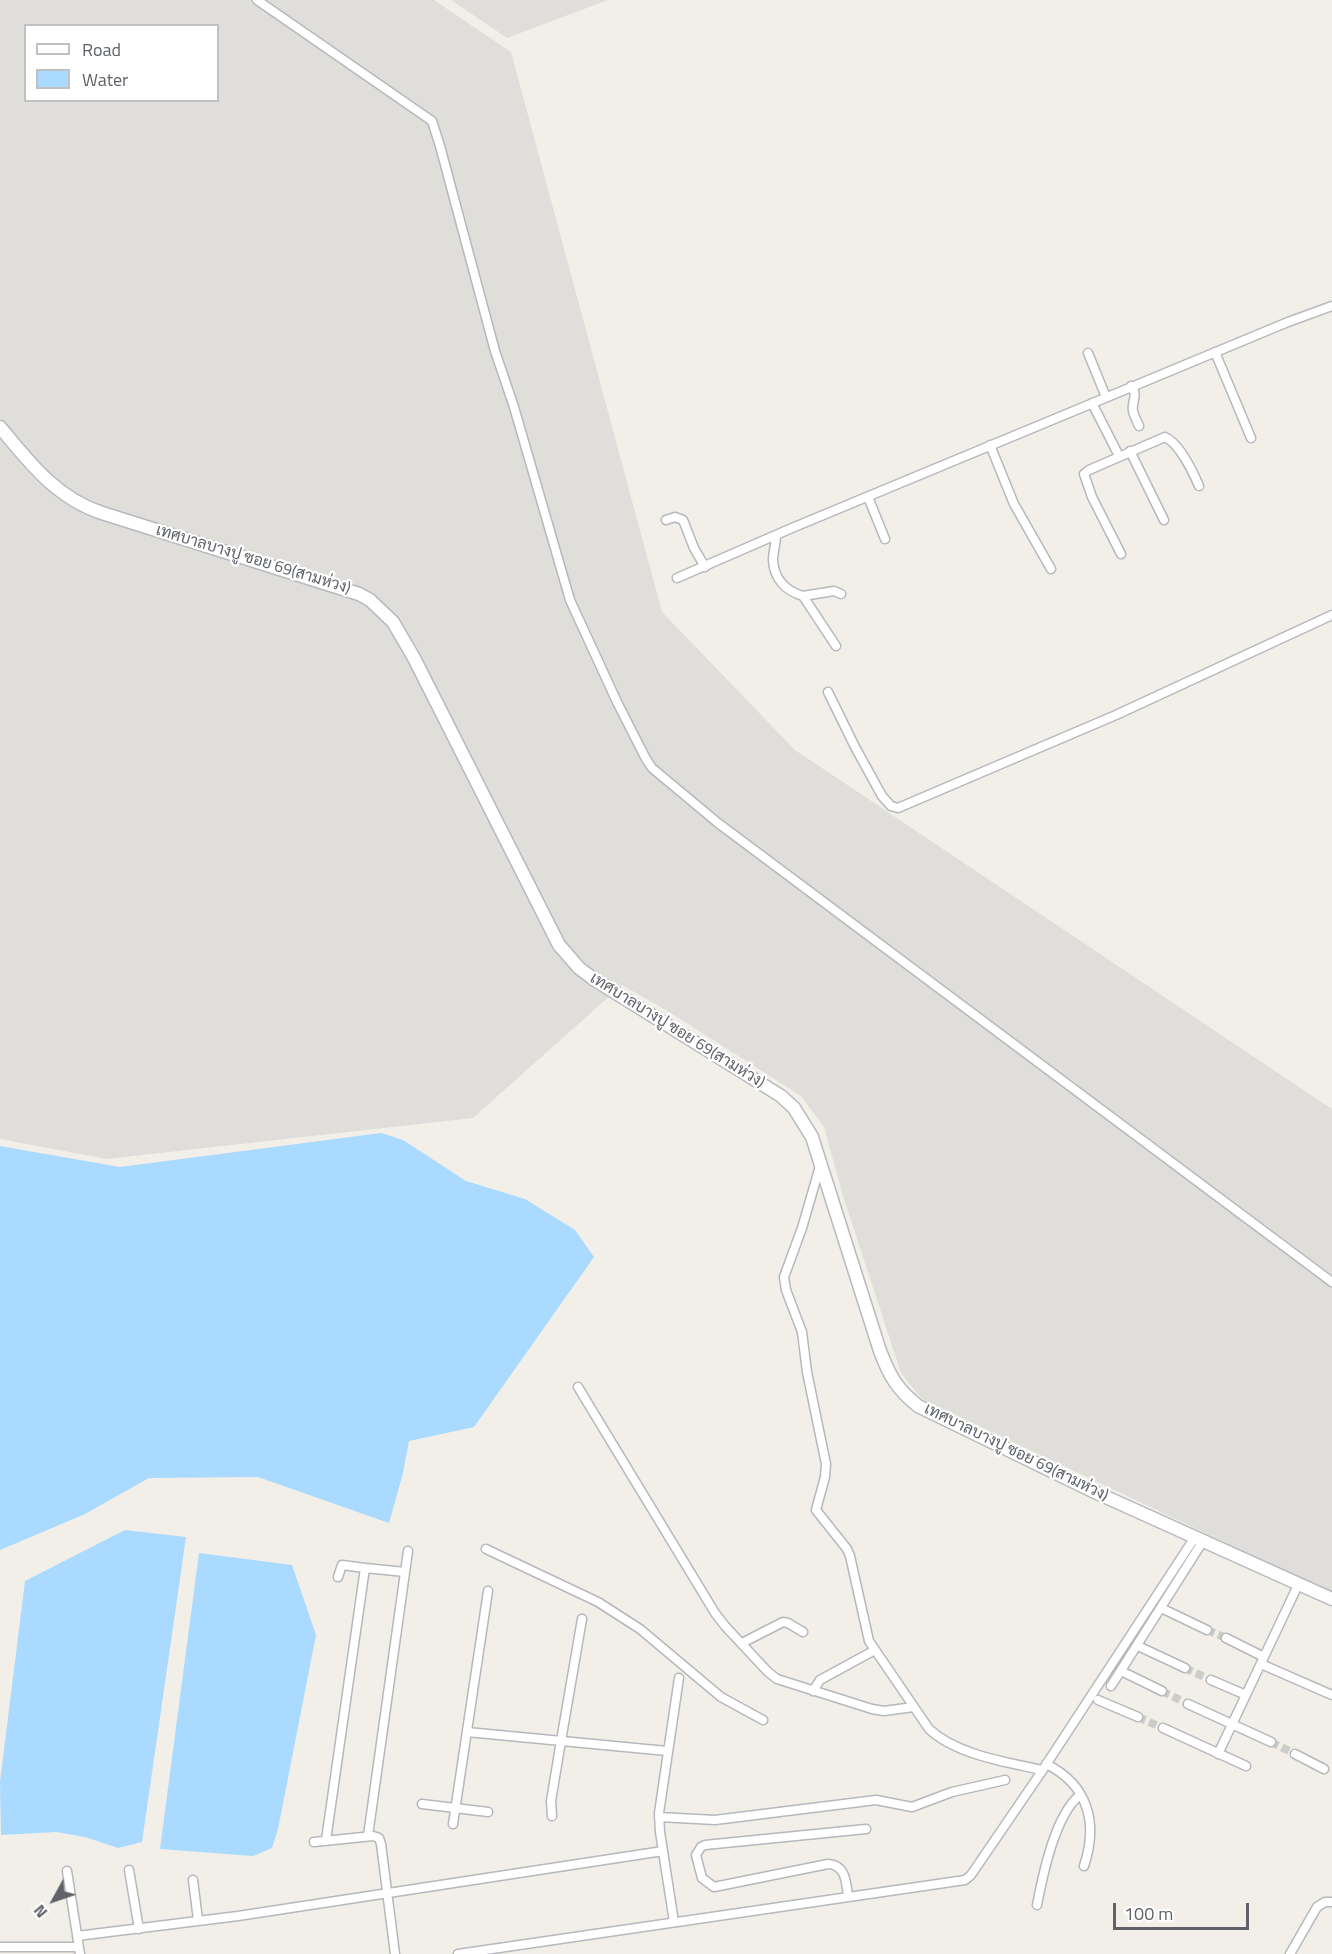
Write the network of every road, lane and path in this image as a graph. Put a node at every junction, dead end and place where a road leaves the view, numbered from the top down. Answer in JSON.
{"nodes":[{"id":1,"x":257,"y":0,"type":"edge"},
{"id":2,"x":1332,"y":306,"type":"edge"},
{"id":3,"x":1088,"y":352,"type":"dead end"},
{"id":4,"x":1215,"y":352,"type":"junction"},
{"id":5,"x":1131,"y":386,"type":"junction"},
{"id":6,"x":1106,"y":397,"type":"junction"},
{"id":7,"x":1092,"y":403,"type":"junction"},
{"id":8,"x":0,"y":426,"type":"edge"},
{"id":9,"x":1139,"y":426,"type":"dead end"},
{"id":10,"x":1251,"y":438,"type":"dead end"},
{"id":11,"x":990,"y":445,"type":"junction"},
{"id":12,"x":1130,"y":451,"type":"junction"},
{"id":13,"x":1119,"y":456,"type":"junction"},
{"id":14,"x":1199,"y":486,"type":"dead end"},
{"id":15,"x":868,"y":497,"type":"junction"},
{"id":16,"x":666,"y":520,"type":"dead end"},
{"id":17,"x":1164,"y":520,"type":"dead end"},
{"id":18,"x":776,"y":535,"type":"junction"},
{"id":19,"x":885,"y":539,"type":"dead end"},
{"id":20,"x":1121,"y":554,"type":"dead end"},
{"id":21,"x":705,"y":567,"type":"junction"},
{"id":22,"x":1051,"y":569,"type":"dead end"},
{"id":23,"x":677,"y":578,"type":"dead end"},
{"id":24,"x":841,"y":594,"type":"dead end"},
{"id":25,"x":803,"y":596,"type":"junction"},
{"id":26,"x":1332,"y":615,"type":"edge"},
{"id":27,"x":836,"y":646,"type":"dead end"},
{"id":28,"x":828,"y":692,"type":"dead end"},
{"id":29,"x":821,"y":1162,"type":"junction"},
{"id":30,"x":1332,"y":1282,"type":"edge"},
{"id":31,"x":578,"y":1387,"type":"dead end"},
{"id":32,"x":1199,"y":1539,"type":"junction"},
{"id":33,"x":486,"y":1549,"type":"dead end"},
{"id":34,"x":408,"y":1551,"type":"dead end"},
{"id":35,"x":365,"y":1568,"type":"junction"},
{"id":36,"x":405,"y":1572,"type":"junction"},
{"id":37,"x":338,"y":1577,"type":"dead end"},
{"id":38,"x":1299,"y":1583,"type":"junction"},
{"id":39,"x":488,"y":1591,"type":"dead end"},
{"id":40,"x":1332,"y":1599,"type":"edge"},
{"id":41,"x":1161,"y":1608,"type":"junction"},
{"id":42,"x":582,"y":1619,"type":"dead end"},
{"id":43,"x":1207,"y":1630,"type":"tunnel mouth"},
{"id":44,"x":803,"y":1632,"type":"dead end"},
{"id":45,"x":1226,"y":1638,"type":"tunnel mouth"},
{"id":46,"x":742,"y":1643,"type":"junction"},
{"id":47,"x":1138,"y":1646,"type":"junction"},
{"id":48,"x":875,"y":1650,"type":"junction"},
{"id":49,"x":1262,"y":1660,"type":"junction"},
{"id":50,"x":1185,"y":1668,"type":"tunnel mouth"},
{"id":51,"x":1121,"y":1671,"type":"junction"},
{"id":52,"x":679,"y":1678,"type":"dead end"},
{"id":53,"x":1211,"y":1680,"type":"tunnel mouth"},
{"id":54,"x":1111,"y":1686,"type":"dead end"},
{"id":55,"x":813,"y":1691,"type":"junction"},
{"id":56,"x":1162,"y":1691,"type":"tunnel mouth"},
{"id":57,"x":1246,"y":1695,"type":"junction"},
{"id":58,"x":1332,"y":1695,"type":"edge"},
{"id":59,"x":1098,"y":1700,"type":"dead end"},
{"id":60,"x":1188,"y":1704,"type":"tunnel mouth"},
{"id":61,"x":913,"y":1707,"type":"junction"},
{"id":62,"x":1138,"y":1717,"type":"tunnel mouth"},
{"id":63,"x":763,"y":1720,"type":"dead end"},
{"id":64,"x":1231,"y":1725,"type":"junction"},
{"id":65,"x":1163,"y":1728,"type":"tunnel mouth"},
{"id":66,"x":467,"y":1732,"type":"junction"},
{"id":67,"x":561,"y":1740,"type":"junction"},
{"id":68,"x":1271,"y":1742,"type":"tunnel mouth"},
{"id":69,"x":667,"y":1751,"type":"junction"},
{"id":70,"x":1218,"y":1754,"type":"junction"},
{"id":71,"x":1296,"y":1754,"type":"tunnel mouth"},
{"id":72,"x":1246,"y":1766,"type":"dead end"},
{"id":73,"x":1324,"y":1768,"type":"dead end"},
{"id":74,"x":1043,"y":1769,"type":"junction"},
{"id":75,"x":1005,"y":1780,"type":"dead end"},
{"id":76,"x":1078,"y":1792,"type":"junction"},
{"id":77,"x":422,"y":1804,"type":"dead end"},
{"id":78,"x":456,"y":1808,"type":"junction"},
{"id":79,"x":488,"y":1812,"type":"dead end"},
{"id":80,"x":552,"y":1816,"type":"dead end"},
{"id":81,"x":659,"y":1817,"type":"junction"},
{"id":82,"x":453,"y":1824,"type":"dead end"},
{"id":83,"x":866,"y":1829,"type":"dead end"},
{"id":84,"x":368,"y":1836,"type":"junction"},
{"id":85,"x":326,"y":1840,"type":"junction"},
{"id":86,"x":314,"y":1842,"type":"dead end"},
{"id":87,"x":663,"y":1851,"type":"junction"},
{"id":88,"x":1084,"y":1866,"type":"dead end"},
{"id":89,"x":129,"y":1870,"type":"dead end"},
{"id":90,"x":67,"y":1871,"type":"dead end"},
{"id":91,"x":193,"y":1880,"type":"dead end"},
{"id":92,"x":386,"y":1893,"type":"junction"},
{"id":93,"x":848,"y":1896,"type":"junction"},
{"id":94,"x":1332,"y":1902,"type":"edge"},
{"id":95,"x":1037,"y":1905,"type":"dead end"},
{"id":96,"x":198,"y":1920,"type":"junction"},
{"id":97,"x":674,"y":1922,"type":"junction"},
{"id":98,"x":139,"y":1929,"type":"junction"},
{"id":99,"x":77,"y":1936,"type":"junction"},
{"id":100,"x":0,"y":1947,"type":"edge"},
{"id":101,"x":79,"y":1950,"type":"edge"},
{"id":102,"x":394,"y":1954,"type":"edge"},
{"id":103,"x":458,"y":1954,"type":"edge"},
{"id":104,"x":1290,"y":1954,"type":"edge"}],
"edges":[{"from":1,"to":30,"type":"street"},
{"from":2,"to":4,"type":"street"},
{"from":3,"to":6,"type":"street"},
{"from":4,"to":5,"type":"street"},
{"from":4,"to":10,"type":"street"},
{"from":5,"to":6,"type":"street"},
{"from":5,"to":9,"type":"street"},
{"from":6,"to":7,"type":"street"},
{"from":7,"to":11,"type":"street"},
{"from":7,"to":13,"type":"street"},
{"from":8,"to":29,"type":"street","name":"เทศบาลบางปู ซอย 69(สามห่วง)"},
{"from":11,"to":15,"type":"street"},
{"from":11,"to":22,"type":"street"},
{"from":12,"to":13,"type":"street"},
{"from":12,"to":14,"type":"street"},
{"from":12,"to":17,"type":"street"},
{"from":13,"to":20,"type":"street"},
{"from":15,"to":18,"type":"street"},
{"from":15,"to":19,"type":"street"},
{"from":16,"to":21,"type":"street"},
{"from":18,"to":21,"type":"street"},
{"from":18,"to":25,"type":"street"},
{"from":21,"to":23,"type":"street"},
{"from":24,"to":25,"type":"street"},
{"from":25,"to":27,"type":"street"},
{"from":26,"to":28,"type":"street"},
{"from":29,"to":32,"type":"street","name":"เทศบาลบางปู ซอย 69(สามห่วง)"},
{"from":29,"to":48,"type":"street"},
{"from":31,"to":46,"type":"street"},
{"from":32,"to":38,"type":"street","name":"เทศบาลบางปู ซอย 69(สามห่วง)"},
{"from":32,"to":41,"type":"street"},
{"from":32,"to":74,"type":"street"},
{"from":33,"to":63,"type":"street"},
{"from":34,"to":36,"type":"street"},
{"from":35,"to":36,"type":"street"},
{"from":35,"to":37,"type":"street"},
{"from":35,"to":85,"type":"street"},
{"from":36,"to":84,"type":"street"},
{"from":38,"to":40,"type":"street","name":"เทศบาลบางปู ซอย 69(สามห่วง)"},
{"from":38,"to":49,"type":"street"},
{"from":39,"to":66,"type":"street"},
{"from":41,"to":43,"type":"street"},
{"from":41,"to":47,"type":"street"},
{"from":42,"to":67,"type":"street"},
{"from":44,"to":46,"type":"street"},
{"from":45,"to":49,"type":"street"},
{"from":46,"to":55,"type":"street"},
{"from":47,"to":50,"type":"street"},
{"from":47,"to":51,"type":"street"},
{"from":48,"to":55,"type":"street"},
{"from":48,"to":61,"type":"street"},
{"from":49,"to":57,"type":"street"},
{"from":49,"to":58,"type":"street"},
{"from":51,"to":54,"type":"street"},
{"from":51,"to":56,"type":"street"},
{"from":52,"to":69,"type":"street"},
{"from":53,"to":57,"type":"street"},
{"from":55,"to":61,"type":"street"},
{"from":57,"to":64,"type":"street"},
{"from":59,"to":62,"type":"street"},
{"from":60,"to":64,"type":"street"},
{"from":61,"to":74,"type":"street"},
{"from":64,"to":68,"type":"street"},
{"from":64,"to":70,"type":"street"},
{"from":65,"to":70,"type":"street"},
{"from":66,"to":67,"type":"street"},
{"from":66,"to":78,"type":"street"},
{"from":67,"to":69,"type":"street"},
{"from":67,"to":80,"type":"street"},
{"from":69,"to":81,"type":"street"},
{"from":70,"to":72,"type":"street"},
{"from":71,"to":73,"type":"street"},
{"from":74,"to":76,"type":"street"},
{"from":74,"to":93,"type":"street"},
{"from":75,"to":81,"type":"street"},
{"from":76,"to":88,"type":"street"},
{"from":76,"to":95,"type":"street"},
{"from":77,"to":78,"type":"street"},
{"from":78,"to":79,"type":"street"},
{"from":78,"to":82,"type":"street"},
{"from":81,"to":87,"type":"street"},
{"from":83,"to":93,"type":"street"},
{"from":84,"to":85,"type":"street"},
{"from":84,"to":92,"type":"street"},
{"from":85,"to":86,"type":"street"},
{"from":87,"to":92,"type":"street"},
{"from":87,"to":97,"type":"street"},
{"from":89,"to":98,"type":"street"},
{"from":90,"to":99,"type":"street"},
{"from":91,"to":96,"type":"street"},
{"from":92,"to":96,"type":"street"},
{"from":92,"to":102,"type":"street"},
{"from":93,"to":97,"type":"street"},
{"from":94,"to":104,"type":"street"},
{"from":96,"to":98,"type":"street"},
{"from":97,"to":103,"type":"street"},
{"from":98,"to":99,"type":"street"},
{"from":99,"to":101,"type":"street"},
{"from":100,"to":101,"type":"street"}]}
